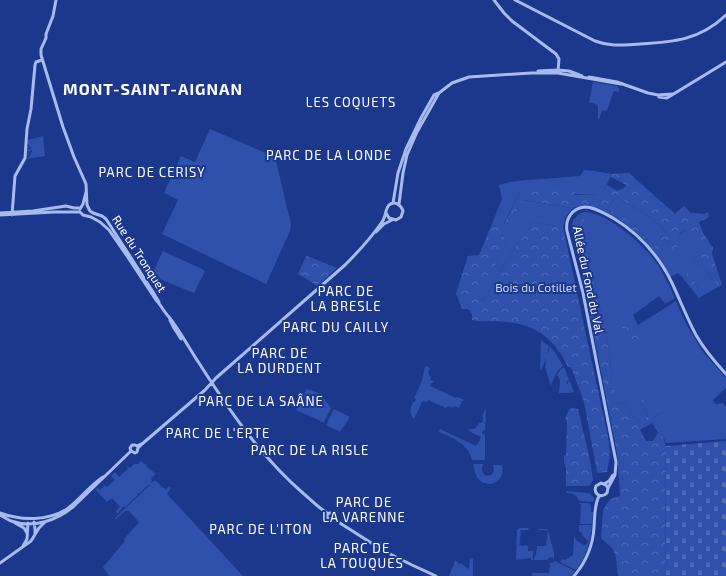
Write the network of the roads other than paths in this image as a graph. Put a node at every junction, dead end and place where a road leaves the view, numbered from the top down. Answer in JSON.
{"nodes":[{"id":1,"x":56,"y":0,"type":"edge"},
{"id":2,"x":494,"y":0,"type":"edge"},
{"id":3,"x":515,"y":0,"type":"edge"},
{"id":4,"x":726,"y":15,"type":"edge"},
{"id":5,"x":42,"y":60,"type":"junction"},
{"id":6,"x":726,"y":62,"type":"edge"},
{"id":7,"x":558,"y":72,"type":"junction"},
{"id":8,"x":621,"y":84,"type":"junction"},
{"id":9,"x":439,"y":93,"type":"junction"},
{"id":10,"x":672,"y":94,"type":"junction"},
{"id":11,"x":659,"y":96,"type":"junction"},
{"id":12,"x":660,"y":102,"type":"dead end"},
{"id":13,"x":86,"y":192,"type":"junction"},
{"id":14,"x":393,"y":203,"type":"junction"},
{"id":15,"x":399,"y":204,"type":"junction"},
{"id":16,"x":80,"y":209,"type":"junction"},
{"id":17,"x":89,"y":209,"type":"junction"},
{"id":18,"x":12,"y":213,"type":"junction"},
{"id":19,"x":386,"y":213,"type":"junction"},
{"id":20,"x":0,"y":214,"type":"edge"},
{"id":21,"x":85,"y":216,"type":"junction"},
{"id":22,"x":392,"y":220,"type":"junction"},
{"id":23,"x":372,"y":236,"type":"junction"},
{"id":24,"x":160,"y":304,"type":"junction"},
{"id":25,"x":726,"y":374,"type":"edge"},
{"id":26,"x":212,"y":383,"type":"junction"},
{"id":27,"x":137,"y":447,"type":"junction"},
{"id":28,"x":132,"y":451,"type":"junction"},
{"id":29,"x":616,"y":470,"type":"junction"},
{"id":30,"x":104,"y":477,"type":"junction"},
{"id":31,"x":604,"y":484,"type":"junction"},
{"id":32,"x":608,"y":488,"type":"junction"},
{"id":33,"x":599,"y":496,"type":"junction"},
{"id":34,"x":0,"y":514,"type":"edge"},
{"id":35,"x":34,"y":518,"type":"junction"},
{"id":36,"x":28,"y":519,"type":"junction"},
{"id":37,"x":12,"y":522,"type":"junction"},
{"id":38,"x":45,"y":522,"type":"junction"},
{"id":39,"x":28,"y":524,"type":"junction"},
{"id":40,"x":34,"y":524,"type":"junction"},
{"id":41,"x":28,"y":534,"type":"junction"},
{"id":42,"x":34,"y":536,"type":"junction"},
{"id":43,"x":22,"y":547,"type":"junction"},
{"id":44,"x":0,"y":564,"type":"edge"},
{"id":45,"x":436,"y":576,"type":"edge"},
{"id":46,"x":574,"y":576,"type":"edge"}],
"edges":[{"from":1,"to":5,"type":"street"},
{"from":2,"to":7,"type":"street"},
{"from":3,"to":4,"type":"street"},
{"from":5,"to":13,"type":"street"},
{"from":5,"to":18,"type":"street"},
{"from":6,"to":10,"type":"street"},
{"from":7,"to":8,"type":"street"},
{"from":7,"to":8,"type":"street"},
{"from":7,"to":9,"type":"street"},
{"from":8,"to":11,"type":"street"},
{"from":9,"to":14,"type":"street"},
{"from":9,"to":15,"type":"street"},
{"from":10,"to":11,"type":"street"},
{"from":10,"to":11,"type":"street"},
{"from":11,"to":12,"type":"street"},
{"from":13,"to":16,"type":"street"},
{"from":13,"to":17,"type":"street"},
{"from":14,"to":15,"type":"street"},
{"from":14,"to":19,"type":"street"},
{"from":15,"to":22,"type":"street"},
{"from":16,"to":17,"type":"street","name":"Rue du Tronquet"},
{"from":16,"to":18,"type":"street","name":"Rue du Tronquet"},
{"from":16,"to":18,"type":"street","name":"Rue du Tronquet"},
{"from":16,"to":21,"type":"street","name":"Rue du Tronquet"},
{"from":17,"to":21,"type":"street"},
{"from":17,"to":24,"type":"street","name":"Rue du Tronquet"},
{"from":18,"to":20,"type":"street","name":"Rue du Tronquet"},
{"from":19,"to":22,"type":"street"},
{"from":19,"to":23,"type":"street"},
{"from":21,"to":24,"type":"street","name":"Rue du Tronquet"},
{"from":22,"to":23,"type":"street"},
{"from":23,"to":26,"type":"street"},
{"from":24,"to":26,"type":"street","name":"Rue du Tronquet"},
{"from":25,"to":29,"type":"street","name":"Allée du Fond du Val"},
{"from":26,"to":27,"type":"street"},
{"from":26,"to":45,"type":"street","name":"Rue du Tronquet"},
{"from":27,"to":28,"type":"street"},
{"from":27,"to":28,"type":"street"},
{"from":28,"to":30,"type":"street"},
{"from":29,"to":31,"type":"street"},
{"from":29,"to":32,"type":"street"},
{"from":30,"to":35,"type":"street"},
{"from":30,"to":38,"type":"street"},
{"from":31,"to":32,"type":"street"},
{"from":31,"to":33,"type":"street"},
{"from":32,"to":33,"type":"street"},
{"from":33,"to":46,"type":"street"},
{"from":34,"to":36,"type":"street"},
{"from":34,"to":37,"type":"street"},
{"from":35,"to":36,"type":"street"},
{"from":35,"to":40,"type":"street"},
{"from":36,"to":39,"type":"street"},
{"from":37,"to":39,"type":"street"},
{"from":37,"to":41,"type":"street"},
{"from":38,"to":40,"type":"street"},
{"from":38,"to":42,"type":"street"},
{"from":39,"to":40,"type":"street"},
{"from":39,"to":41,"type":"street"},
{"from":40,"to":42,"type":"street"},
{"from":41,"to":43,"type":"street"},
{"from":42,"to":43,"type":"street"},
{"from":43,"to":44,"type":"street"}]}
